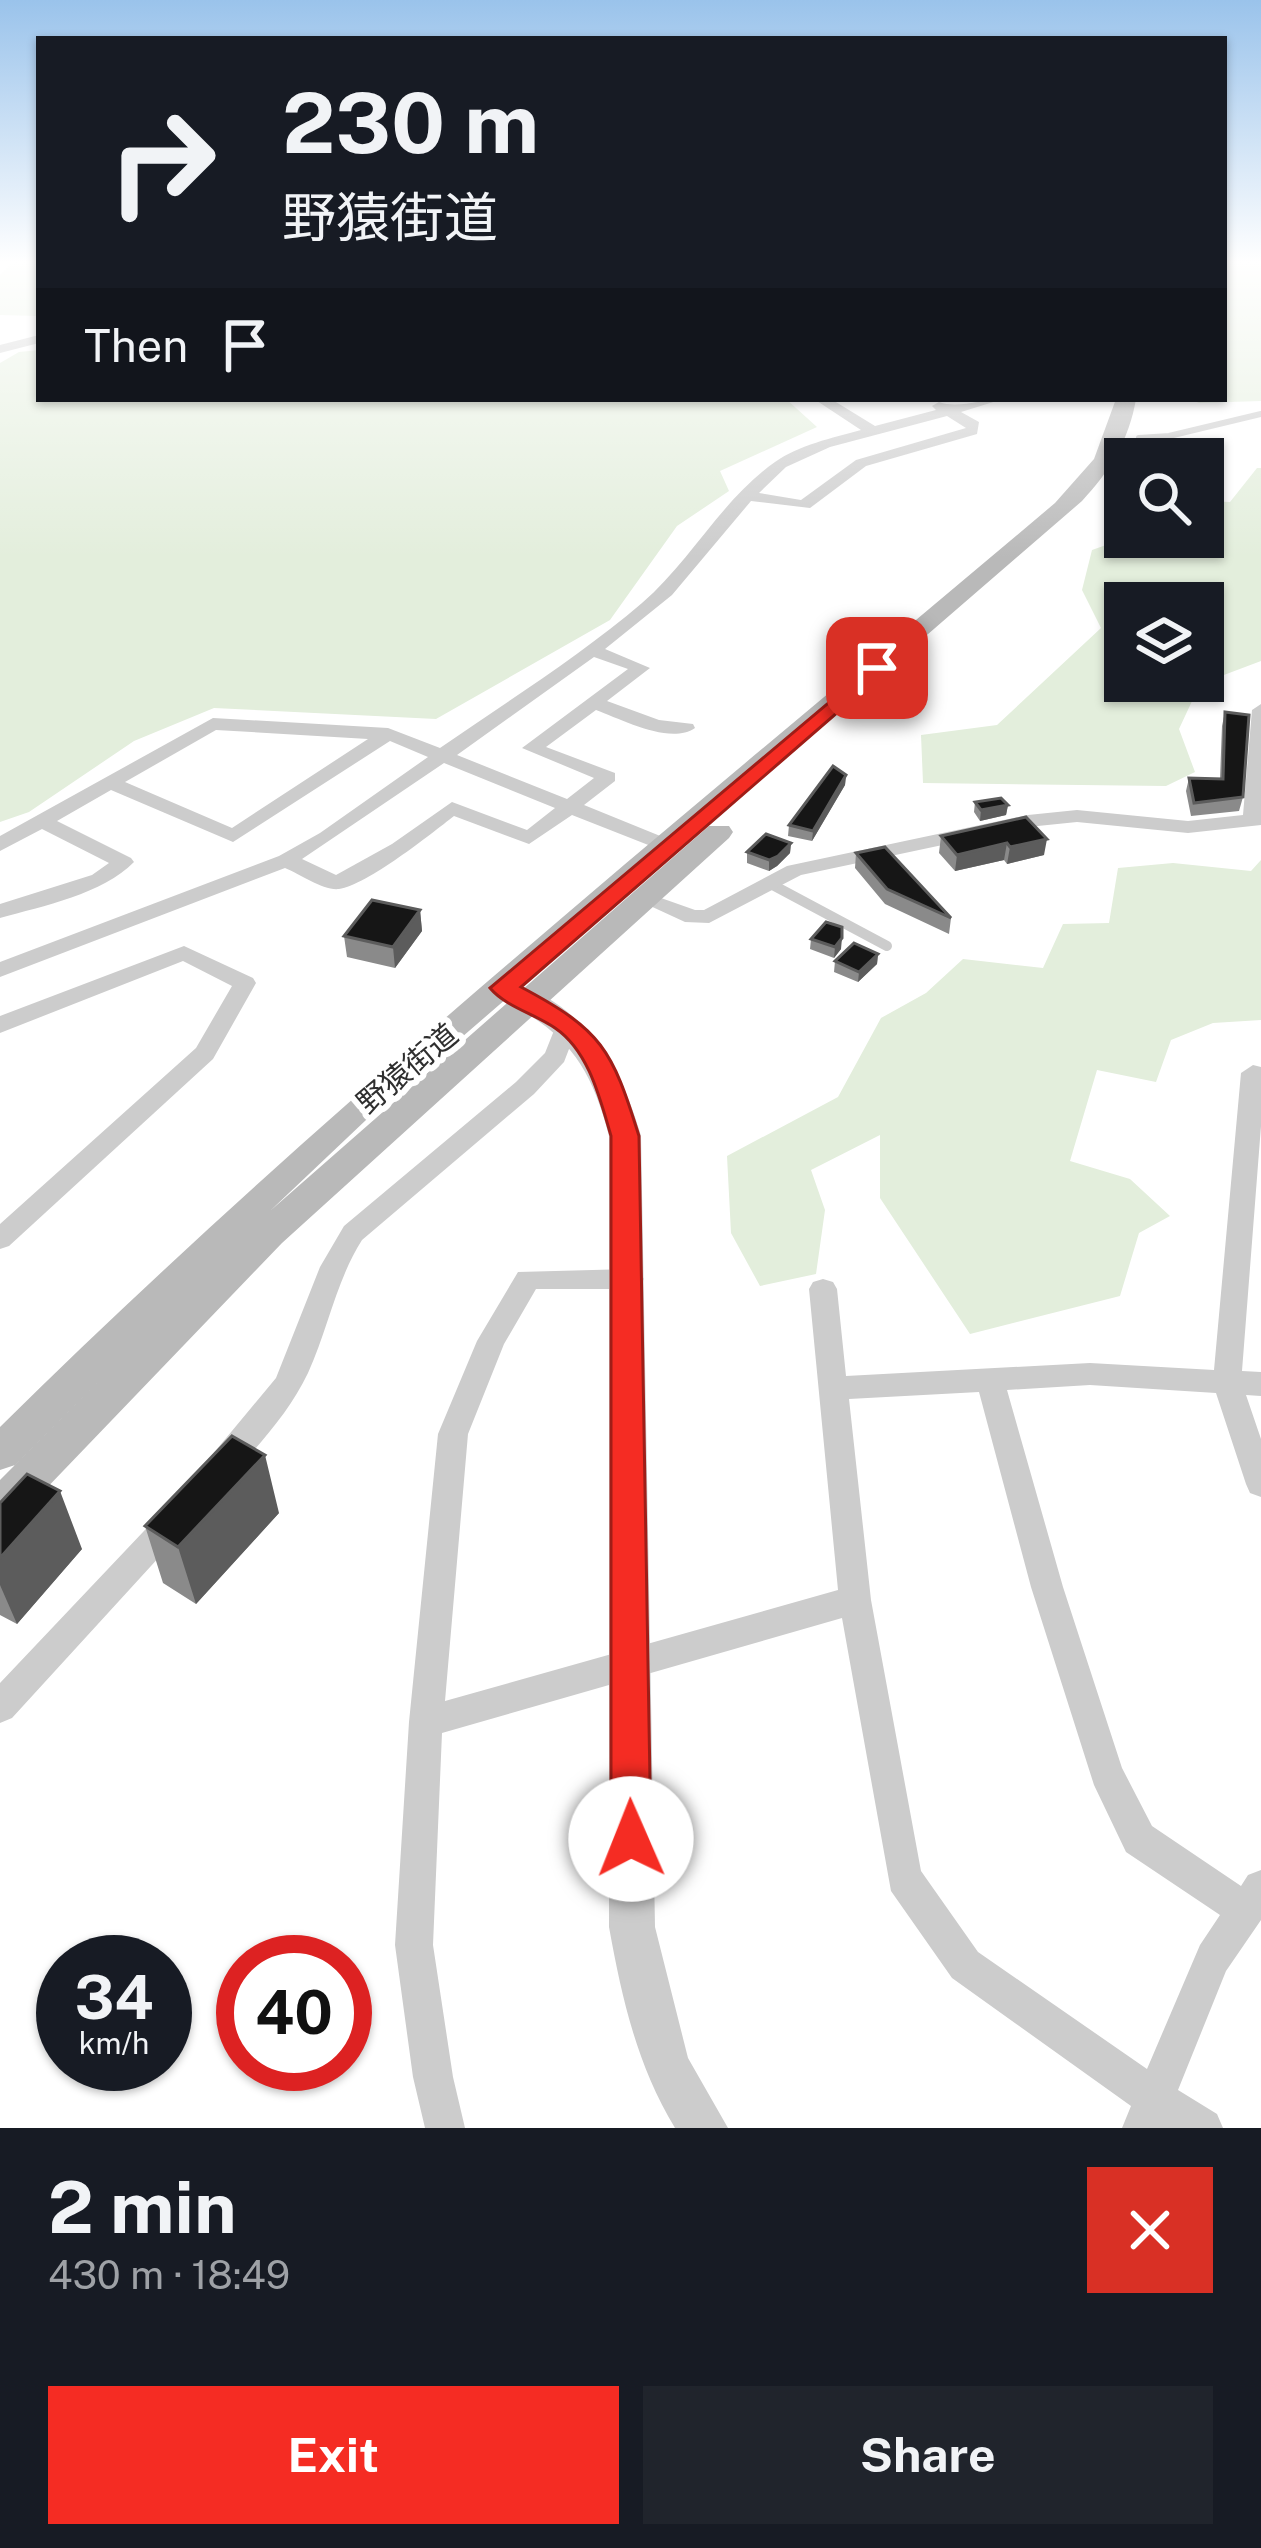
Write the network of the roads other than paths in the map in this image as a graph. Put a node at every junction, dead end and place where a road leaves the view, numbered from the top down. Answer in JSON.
{"nodes":[{"id":1,"x":826,"y":402,"type":"edge"},
{"id":2,"x":931,"y":402,"type":"edge"},
{"id":3,"x":982,"y":402,"type":"edge"},
{"id":4,"x":1125,"y":402,"type":"edge"},
{"id":5,"x":1145,"y":402,"type":"edge"},
{"id":6,"x":945,"y":410,"type":"junction"},
{"id":7,"x":1261,"y":414,"type":"edge"},
{"id":8,"x":872,"y":431,"type":"junction"},
{"id":9,"x":1139,"y":438,"type":"edge"},
{"id":10,"x":1170,"y":438,"type":"edge"},
{"id":11,"x":1104,"y":488,"type":"edge"},
{"id":12,"x":746,"y":496,"type":"junction"},
{"id":13,"x":591,"y":650,"type":"junction"},
{"id":14,"x":594,"y":703,"type":"junction"},
{"id":15,"x":1261,"y":710,"type":"edge"},
{"id":16,"x":686,"y":728,"type":"dead end"},
{"id":17,"x":388,"y":734,"type":"junction"},
{"id":18,"x":439,"y":757,"type":"junction"},
{"id":19,"x":113,"y":784,"type":"junction"},
{"id":20,"x":569,"y":808,"type":"junction"},
{"id":21,"x":1257,"y":819,"type":"edge"},
{"id":22,"x":46,"y":823,"type":"junction"},
{"id":23,"x":0,"y":845,"type":"edge"},
{"id":24,"x":668,"y":847,"type":"junction"},
{"id":25,"x":286,"y":860,"type":"junction"},
{"id":26,"x":770,"y":883,"type":"junction"},
{"id":27,"x":644,"y":898,"type":"junction"},
{"id":28,"x":0,"y":911,"type":"edge"},
{"id":29,"x":887,"y":946,"type":"dead end"},
{"id":30,"x":0,"y":970,"type":"edge"},
{"id":31,"x":517,"y":995,"type":"junction"},
{"id":32,"x":567,"y":1023,"type":"junction"},
{"id":33,"x":0,"y":1025,"type":"edge"},
{"id":34,"x":1261,"y":1075,"type":"edge"},
{"id":35,"x":0,"y":1239,"type":"edge"},
{"id":36,"x":630,"y":1279,"type":"junction"},
{"id":37,"x":824,"y":1288,"type":"dead end"},
{"id":38,"x":990,"y":1380,"type":"junction"},
{"id":39,"x":1227,"y":1381,"type":"junction"},
{"id":40,"x":1261,"y":1384,"type":"edge"},
{"id":41,"x":837,"y":1388,"type":"junction"},
{"id":42,"x":0,"y":1453,"type":"edge"},
{"id":43,"x":1261,"y":1484,"type":"edge"},
{"id":44,"x":6,"y":1494,"type":"edge"},
{"id":45,"x":855,"y":1600,"type":"junction"},
{"id":46,"x":628,"y":1665,"type":"junction"},
{"id":47,"x":0,"y":1707,"type":"edge"},
{"id":48,"x":426,"y":1722,"type":"junction"},
{"id":49,"x":1252,"y":1898,"type":"edge"},
{"id":50,"x":1149,"y":2114,"type":"edge"},
{"id":51,"x":445,"y":2128,"type":"edge"},
{"id":52,"x":703,"y":2128,"type":"edge"},
{"id":53,"x":1203,"y":2128,"type":"edge"}],
"edges":[{"from":1,"to":8,"type":"street"},
{"from":2,"to":6,"type":"street"},
{"from":3,"to":6,"type":"street"},
{"from":4,"to":24,"type":"main road","name":"野猿街道"},
{"from":5,"to":9,"type":"main road","name":"野猿街道"},
{"from":6,"to":8,"type":"street"},
{"from":6,"to":12,"type":"street"},
{"from":7,"to":10,"type":"lane"},
{"from":8,"to":12,"type":"street"},
{"from":11,"to":27,"type":"main road","name":"野猿街道"},
{"from":12,"to":13,"type":"street"},
{"from":13,"to":14,"type":"street"},
{"from":13,"to":18,"type":"street"},
{"from":14,"to":16,"type":"street"},
{"from":14,"to":20,"type":"street"},
{"from":15,"to":21,"type":"street"},
{"from":17,"to":18,"type":"street"},
{"from":17,"to":19,"type":"street"},
{"from":17,"to":19,"type":"street"},
{"from":18,"to":20,"type":"street"},
{"from":18,"to":25,"type":"street"},
{"from":19,"to":22,"type":"street"},
{"from":20,"to":24,"type":"street"},
{"from":20,"to":25,"type":"street"},
{"from":21,"to":26,"type":"street"},
{"from":22,"to":23,"type":"street"},
{"from":22,"to":28,"type":"street"},
{"from":24,"to":31,"type":"main road","name":"野猿街道"},
{"from":25,"to":30,"type":"street"},
{"from":26,"to":27,"type":"street"},
{"from":26,"to":29,"type":"lane"},
{"from":27,"to":31,"type":"main road","name":"野猿街道"},
{"from":31,"to":32,"type":"street"},
{"from":31,"to":42,"type":"main road","name":"野猿街道"},
{"from":31,"to":44,"type":"main road","name":"野猿街道"},
{"from":32,"to":36,"type":"street"},
{"from":32,"to":47,"type":"street"},
{"from":33,"to":35,"type":"street"},
{"from":34,"to":39,"type":"street"},
{"from":36,"to":46,"type":"street"},
{"from":36,"to":48,"type":"street"},
{"from":37,"to":41,"type":"street"},
{"from":38,"to":39,"type":"street"},
{"from":38,"to":41,"type":"street"},
{"from":38,"to":49,"type":"street"},
{"from":39,"to":40,"type":"street"},
{"from":39,"to":43,"type":"street"},
{"from":41,"to":45,"type":"street"},
{"from":45,"to":46,"type":"street"},
{"from":45,"to":50,"type":"street"},
{"from":46,"to":48,"type":"street"},
{"from":46,"to":52,"type":"street"},
{"from":48,"to":51,"type":"street"},
{"from":49,"to":50,"type":"street"},
{"from":50,"to":53,"type":"street"}]}
